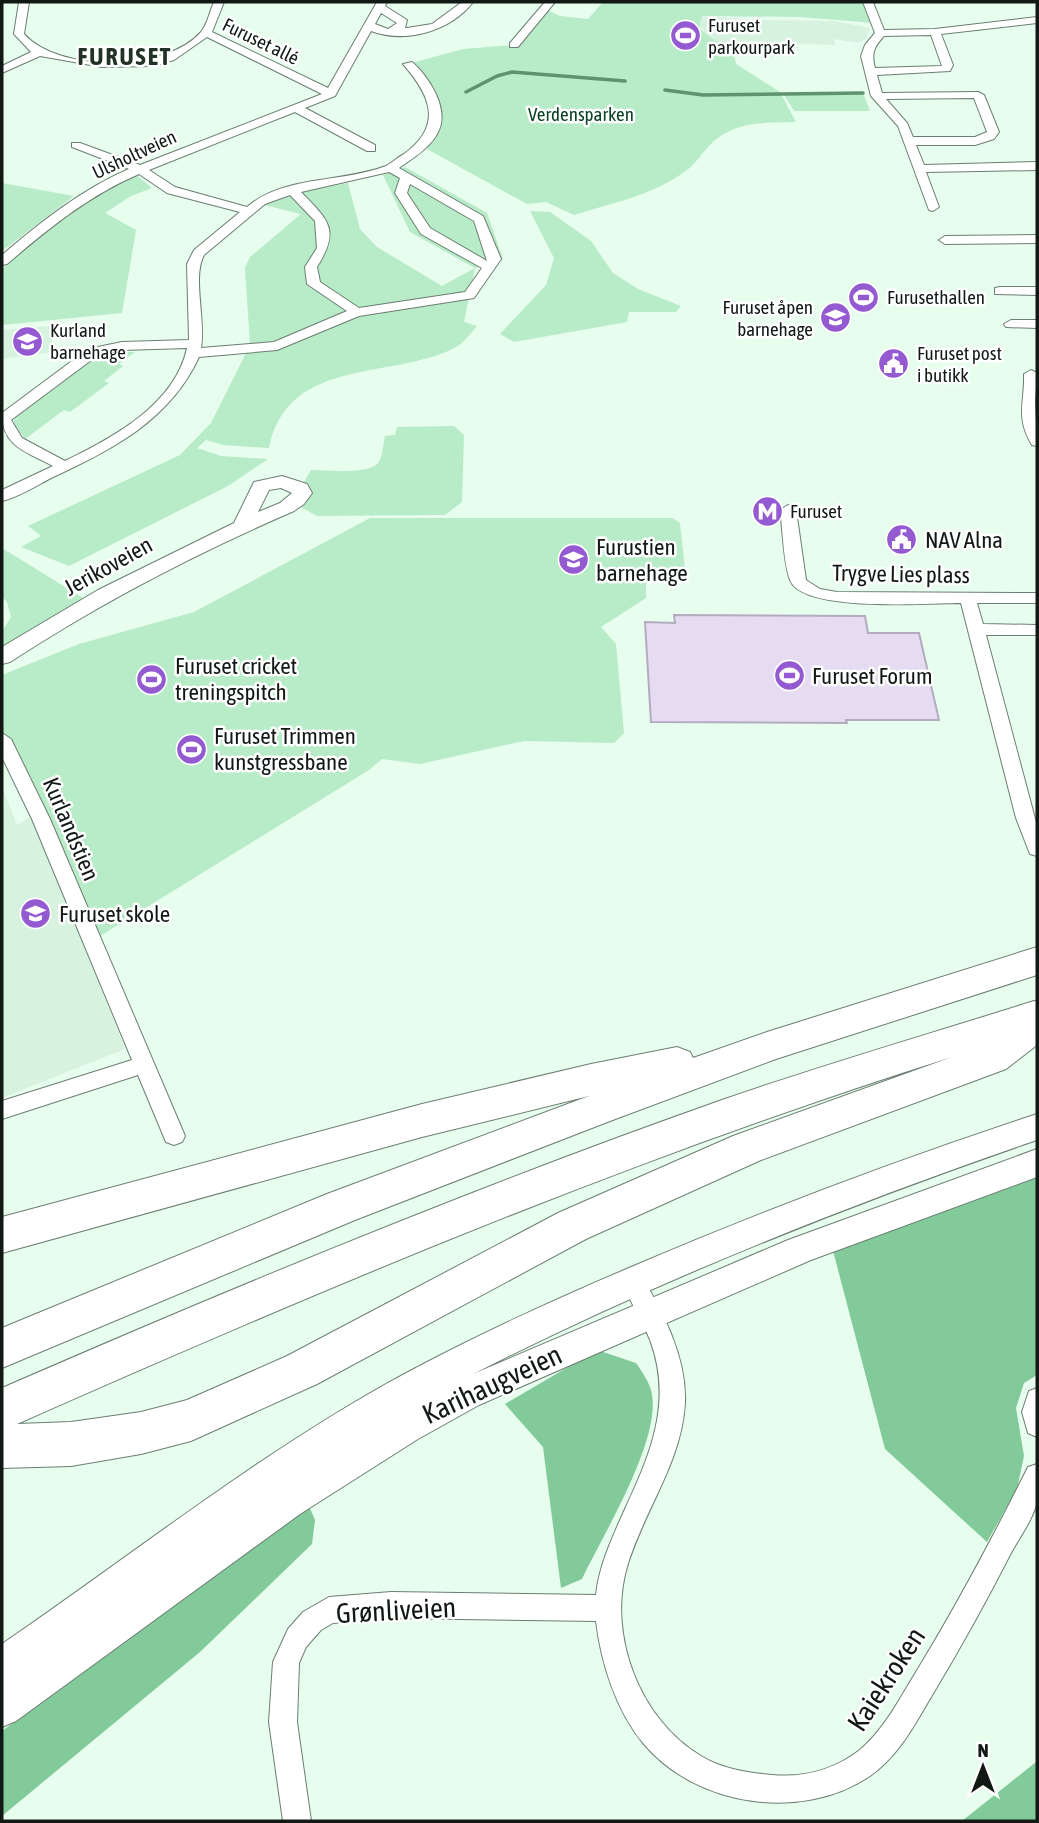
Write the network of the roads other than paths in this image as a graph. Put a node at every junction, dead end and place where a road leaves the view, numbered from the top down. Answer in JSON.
{"nodes":[{"id":1,"x":24,"y":2,"type":"edge"},
{"id":2,"x":219,"y":2,"type":"edge"},
{"id":3,"x":468,"y":2,"type":"edge"},
{"id":4,"x":550,"y":2,"type":"edge"},
{"id":5,"x":868,"y":2,"type":"edge"},
{"id":6,"x":380,"y":4,"type":"edge"},
{"id":7,"x":1037,"y":20,"type":"edge"},
{"id":8,"x":369,"y":25,"type":"junction"},
{"id":9,"x":395,"y":31,"type":"junction"},
{"id":10,"x":935,"y":32,"type":"junction"},
{"id":11,"x":206,"y":33,"type":"junction"},
{"id":12,"x":881,"y":33,"type":"junction"},
{"id":13,"x":514,"y":45,"type":"dead end"},
{"id":14,"x":40,"y":52,"type":"junction"},
{"id":15,"x":408,"y":64,"type":"dead end"},
{"id":16,"x":2,"y":70,"type":"edge"},
{"id":17,"x":870,"y":71,"type":"junction"},
{"id":18,"x":331,"y":94,"type":"junction"},
{"id":19,"x":877,"y":96,"type":"junction"},
{"id":20,"x":297,"y":108,"type":"junction"},
{"id":21,"x":910,"y":141,"type":"junction"},
{"id":22,"x":76,"y":145,"type":"dead end"},
{"id":23,"x":371,"y":148,"type":"dead end"},
{"id":24,"x":1037,"y":166,"type":"edge"},
{"id":25,"x":391,"y":168,"type":"junction"},
{"id":26,"x":139,"y":169,"type":"junction"},
{"id":27,"x":919,"y":169,"type":"junction"},
{"id":28,"x":406,"y":177,"type":"junction"},
{"id":29,"x":292,"y":190,"type":"junction"},
{"id":30,"x":933,"y":207,"type":"dead end"},
{"id":31,"x":249,"y":211,"type":"junction"},
{"id":32,"x":1037,"y":239,"type":"edge"},
{"id":33,"x":945,"y":240,"type":"dead end"},
{"id":34,"x":2,"y":261,"type":"edge"},
{"id":35,"x":489,"y":267,"type":"junction"},
{"id":36,"x":1000,"y":291,"type":"dead end"},
{"id":37,"x":1037,"y":291,"type":"edge"},
{"id":38,"x":357,"y":312,"type":"junction"},
{"id":39,"x":1012,"y":324,"type":"dead end"},
{"id":40,"x":1037,"y":324,"type":"edge"},
{"id":41,"x":194,"y":349,"type":"junction"},
{"id":42,"x":1031,"y":374,"type":"dead end"},
{"id":43,"x":1037,"y":442,"type":"edge"},
{"id":44,"x":64,"y":466,"type":"junction"},
{"id":45,"x":2,"y":496,"type":"edge"},
{"id":46,"x":788,"y":510,"type":"dead end"},
{"id":47,"x":242,"y":526,"type":"dead end"},
{"id":48,"x":968,"y":598,"type":"junction"},
{"id":49,"x":1037,"y":598,"type":"edge"},
{"id":50,"x":976,"y":629,"type":"junction"},
{"id":51,"x":1037,"y":630,"type":"edge"},
{"id":52,"x":2,"y":657,"type":"edge"},
{"id":53,"x":2,"y":739,"type":"edge"},
{"id":54,"x":1037,"y":849,"type":"edge"},
{"id":55,"x":1037,"y":961,"type":"edge"},
{"id":56,"x":1037,"y":1014,"type":"edge"},
{"id":57,"x":1037,"y":1024,"type":"edge"},
{"id":58,"x":766,"y":1047,"type":"junction"},
{"id":59,"x":142,"y":1065,"type":"junction"},
{"id":60,"x":2,"y":1110,"type":"edge"},
{"id":61,"x":1037,"y":1127,"type":"edge"},
{"id":62,"x":174,"y":1136,"type":"dead end"},
{"id":63,"x":1037,"y":1163,"type":"edge"},
{"id":64,"x":2,"y":1235,"type":"edge"},
{"id":65,"x":634,"y":1282,"type":"junction"},
{"id":66,"x":651,"y":1313,"type":"junction"},
{"id":67,"x":2,"y":1348,"type":"edge"},
{"id":68,"x":1037,"y":1399,"type":"edge"},
{"id":69,"x":2,"y":1409,"type":"edge"},
{"id":70,"x":1037,"y":1425,"type":"edge"},
{"id":71,"x":2,"y":1446,"type":"edge"},
{"id":72,"x":1037,"y":1476,"type":"edge"},
{"id":73,"x":608,"y":1608,"type":"junction"},
{"id":74,"x":2,"y":1667,"type":"edge"},
{"id":75,"x":2,"y":1707,"type":"edge"},
{"id":76,"x":297,"y":1821,"type":"edge"}],
"edges":[{"from":1,"to":14,"type":"street"},
{"from":2,"to":11,"type":"street","name":"Furuset allé"},
{"from":3,"to":9,"type":"street"},
{"from":4,"to":13,"type":"street"},
{"from":5,"to":12,"type":"street"},
{"from":6,"to":8,"type":"street"},
{"from":6,"to":9,"type":"street"},
{"from":7,"to":10,"type":"street"},
{"from":8,"to":9,"type":"street"},
{"from":8,"to":18,"type":"street"},
{"from":10,"to":12,"type":"street"},
{"from":10,"to":17,"type":"street"},
{"from":11,"to":14,"type":"street"},
{"from":11,"to":18,"type":"street","name":"Furuset allé"},
{"from":12,"to":17,"type":"street"},
{"from":14,"to":16,"type":"street"},
{"from":15,"to":25,"type":"street"},
{"from":17,"to":19,"type":"street"},
{"from":18,"to":20,"type":"street","name":"Ulsholtveien"},
{"from":19,"to":21,"type":"street"},
{"from":19,"to":21,"type":"street"},
{"from":20,"to":23,"type":"street"},
{"from":20,"to":26,"type":"street","name":"Ulsholtveien"},
{"from":21,"to":27,"type":"street"},
{"from":22,"to":26,"type":"street"},
{"from":24,"to":27,"type":"street"},
{"from":25,"to":28,"type":"street"},
{"from":25,"to":29,"type":"street"},
{"from":26,"to":31,"type":"street"},
{"from":26,"to":34,"type":"street","name":"Ulsholtveien"},
{"from":27,"to":30,"type":"street"},
{"from":28,"to":35,"type":"street"},
{"from":28,"to":35,"type":"street"},
{"from":29,"to":31,"type":"street"},
{"from":29,"to":38,"type":"street"},
{"from":31,"to":41,"type":"street"},
{"from":32,"to":33,"type":"street"},
{"from":35,"to":38,"type":"street"},
{"from":36,"to":37,"type":"street"},
{"from":38,"to":41,"type":"street"},
{"from":39,"to":40,"type":"street"},
{"from":41,"to":44,"type":"street"},
{"from":41,"to":44,"type":"street"},
{"from":42,"to":43,"type":"street"},
{"from":44,"to":45,"type":"street"},
{"from":46,"to":48,"type":"street","name":"Trygve Lies plass"},
{"from":47,"to":52,"type":"street","name":"Jerikoveien"},
{"from":48,"to":49,"type":"street","name":"Trygve Lies plass"},
{"from":48,"to":50,"type":"street"},
{"from":50,"to":51,"type":"street"},
{"from":50,"to":54,"type":"street"},
{"from":53,"to":59,"type":"street","name":"Kurlandstien"},
{"from":55,"to":58,"type":"highway"},
{"from":56,"to":69,"type":"highway"},
{"from":57,"to":71,"type":"highway"},
{"from":58,"to":64,"type":"highway"},
{"from":58,"to":67,"type":"highway"},
{"from":59,"to":60,"type":"street"},
{"from":59,"to":62,"type":"street","name":"Kurlandstien"},
{"from":61,"to":65,"type":"main road","name":"Karihaugveien"},
{"from":63,"to":66,"type":"main road","name":"Karihaugveien"},
{"from":65,"to":66,"type":"street","name":"Kaiekroken"},
{"from":65,"to":74,"type":"main road","name":"Karihaugveien"},
{"from":66,"to":73,"type":"street","name":"Kaiekroken"},
{"from":66,"to":75,"type":"main road","name":"Karihaugveien"},
{"from":68,"to":70,"type":"street"},
{"from":72,"to":73,"type":"street","name":"Kaiekroken"},
{"from":73,"to":76,"type":"street","name":"Grønliveien"}]}
